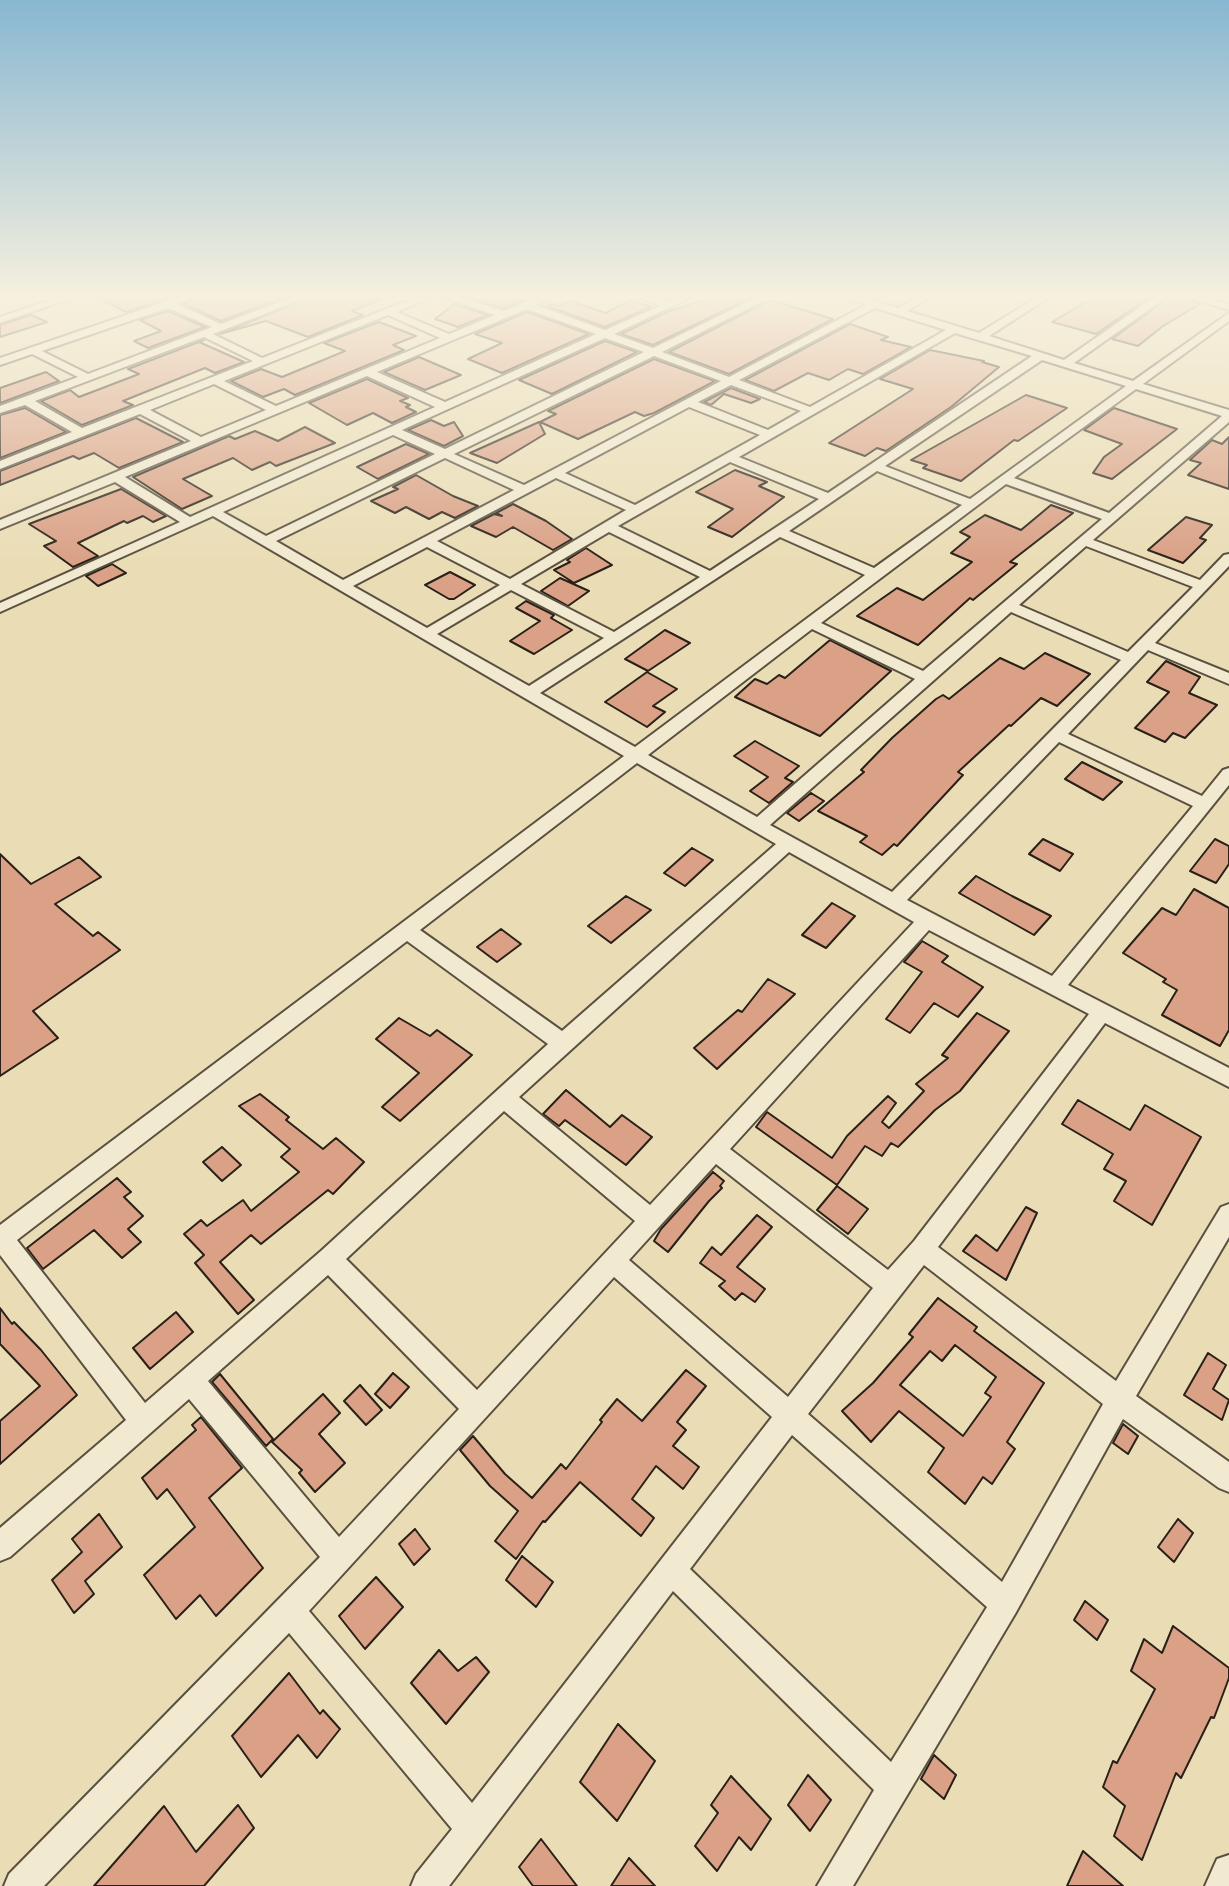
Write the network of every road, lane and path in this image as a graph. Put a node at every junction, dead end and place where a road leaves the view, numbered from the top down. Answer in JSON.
{"nodes":[{"id":1,"x":69,"y":384,"type":"edge"},
{"id":2,"x":208,"y":384,"type":"edge"},
{"id":3,"x":222,"y":384,"type":"edge"},
{"id":4,"x":340,"y":384,"type":"edge"},
{"id":5,"x":394,"y":384,"type":"edge"},
{"id":6,"x":492,"y":384,"type":"edge"},
{"id":7,"x":589,"y":384,"type":"edge"},
{"id":8,"x":725,"y":384,"type":"edge"},
{"id":9,"x":742,"y":384,"type":"edge"},
{"id":10,"x":858,"y":384,"type":"edge"},
{"id":11,"x":998,"y":384,"type":"edge"},
{"id":12,"x":1132,"y":384,"type":"edge"},
{"id":13,"x":1135,"y":385,"type":"junction"},
{"id":14,"x":27,"y":401,"type":"junction"},
{"id":15,"x":690,"y":404,"type":"junction"},
{"id":16,"x":443,"y":406,"type":"junction"},
{"id":17,"x":0,"y":410,"type":"edge"},
{"id":18,"x":142,"y":410,"type":"junction"},
{"id":19,"x":277,"y":411,"type":"junction"},
{"id":20,"x":811,"y":411,"type":"junction"},
{"id":21,"x":1229,"y":415,"type":"edge"},
{"id":22,"x":392,"y":430,"type":"junction"},
{"id":23,"x":82,"y":433,"type":"junction"},
{"id":24,"x":768,"y":435,"type":"junction"},
{"id":25,"x":202,"y":442,"type":"junction"},
{"id":26,"x":447,"y":454,"type":"junction"},
{"id":27,"x":729,"y":457,"type":"junction"},
{"id":28,"x":0,"y":465,"type":"edge"},
{"id":29,"x":875,"y":466,"type":"junction"},
{"id":30,"x":557,"y":474,"type":"junction"},
{"id":31,"x":118,"y":478,"type":"junction"},
{"id":32,"x":1004,"y":479,"type":"junction"},
{"id":33,"x":525,"y":490,"type":"junction"},
{"id":34,"x":828,"y":498,"type":"junction"},
{"id":35,"x":972,"y":504,"type":"junction"},
{"id":36,"x":0,"y":508,"type":"edge"},
{"id":37,"x":636,"y":510,"type":"junction"},
{"id":38,"x":213,"y":511,"type":"junction"},
{"id":39,"x":1111,"y":518,"type":"junction"},
{"id":40,"x":15,"y":519,"type":"junction"},
{"id":41,"x":189,"y":522,"type":"junction"},
{"id":42,"x":0,"y":526,"type":"edge"},
{"id":43,"x":609,"y":527,"type":"junction"},
{"id":44,"x":779,"y":532,"type":"junction"},
{"id":45,"x":266,"y":541,"type":"junction"},
{"id":46,"x":1084,"y":541,"type":"junction"},
{"id":47,"x":428,"y":542,"type":"junction"},
{"id":48,"x":1228,"y":560,"type":"edge"},
{"id":49,"x":875,"y":574,"type":"junction"},
{"id":50,"x":710,"y":576,"type":"junction"},
{"id":51,"x":514,"y":585,"type":"junction"},
{"id":52,"x":1200,"y":585,"type":"junction"},
{"id":53,"x":342,"y":586,"type":"junction"},
{"id":54,"x":1010,"y":606,"type":"junction"},
{"id":55,"x":0,"y":608,"type":"edge"},
{"id":56,"x":810,"y":624,"type":"junction"},
{"id":57,"x":427,"y":634,"type":"junction"},
{"id":58,"x":615,"y":638,"type":"junction"},
{"id":59,"x":1145,"y":644,"type":"junction"},
{"id":60,"x":1131,"y":659,"type":"junction"},
{"id":61,"x":925,"y":678,"type":"junction"},
{"id":62,"x":1229,"y":679,"type":"edge"},
{"id":63,"x":530,"y":694,"type":"junction"},
{"id":64,"x":1056,"y":735,"type":"junction"},
{"id":65,"x":637,"y":756,"type":"junction"},
{"id":66,"x":1229,"y":774,"type":"edge"},
{"id":67,"x":1204,"y":804,"type":"junction"},
{"id":68,"x":758,"y":826,"type":"junction"},
{"id":69,"x":788,"y":843,"type":"junction"},
{"id":70,"x":894,"y":902,"type":"junction"},
{"id":71,"x":927,"y":920,"type":"junction"},
{"id":72,"x":406,"y":930,"type":"junction"},
{"id":73,"x":1055,"y":987,"type":"junction"},
{"id":74,"x":1102,"y":1012,"type":"junction"},
{"id":75,"x":563,"y":1043,"type":"junction"},
{"id":76,"x":1229,"y":1078,"type":"edge"},
{"id":77,"x":505,"y":1100,"type":"junction"},
{"id":78,"x":716,"y":1151,"type":"junction"},
{"id":79,"x":1229,"y":1216,"type":"edge"},
{"id":80,"x":650,"y":1219,"type":"junction"},
{"id":81,"x":0,"y":1238,"type":"edge"},
{"id":82,"x":922,"y":1249,"type":"junction"},
{"id":83,"x":329,"y":1259,"type":"junction"},
{"id":84,"x":612,"y":1260,"type":"junction"},
{"id":85,"x":890,"y":1286,"type":"junction"},
{"id":86,"x":191,"y":1381,"type":"junction"},
{"id":87,"x":1119,"y":1400,"type":"junction"},
{"id":88,"x":478,"y":1409,"type":"junction"},
{"id":89,"x":791,"y":1417,"type":"junction"},
{"id":90,"x":145,"y":1422,"type":"junction"},
{"id":91,"x":1229,"y":1478,"type":"edge"},
{"id":92,"x":0,"y":1547,"type":"edge"},
{"id":93,"x":339,"y":1558,"type":"junction"},
{"id":94,"x":672,"y":1571,"type":"junction"},
{"id":95,"x":1005,"y":1604,"type":"junction"},
{"id":96,"x":290,"y":1611,"type":"junction"},
{"id":97,"x":894,"y":1787,"type":"junction"},
{"id":98,"x":472,"y":1828,"type":"junction"},
{"id":99,"x":1229,"y":1871,"type":"edge"},
{"id":100,"x":21,"y":1886,"type":"edge"},
{"id":101,"x":428,"y":1886,"type":"edge"},
{"id":102,"x":834,"y":1886,"type":"edge"},
{"id":103,"x":1222,"y":1886,"type":"edge"}],
"edges":[{"from":1,"to":14,"type":"street"},
{"from":2,"to":18,"type":"street"},
{"from":3,"to":19,"type":"street"},
{"from":4,"to":19,"type":"street"},
{"from":5,"to":16,"type":"street"},
{"from":6,"to":16,"type":"street"},
{"from":7,"to":26,"type":"street"},
{"from":8,"to":15,"type":"street"},
{"from":9,"to":20,"type":"street"},
{"from":10,"to":20,"type":"street"},
{"from":11,"to":29,"type":"street"},
{"from":12,"to":13,"type":"street"},
{"from":13,"to":21,"type":"street"},
{"from":13,"to":32,"type":"street"},
{"from":14,"to":17,"type":"street"},
{"from":14,"to":23,"type":"street"},
{"from":15,"to":24,"type":"street"},
{"from":15,"to":30,"type":"street"},
{"from":16,"to":22,"type":"street"},
{"from":18,"to":23,"type":"street"},
{"from":18,"to":25,"type":"street"},
{"from":19,"to":25,"type":"street"},
{"from":20,"to":24,"type":"street"},
{"from":21,"to":39,"type":"street"},
{"from":22,"to":26,"type":"street"},
{"from":22,"to":38,"type":"street"},
{"from":23,"to":28,"type":"street"},
{"from":24,"to":27,"type":"street"},
{"from":25,"to":31,"type":"street"},
{"from":26,"to":33,"type":"street"},
{"from":26,"to":45,"type":"street"},
{"from":27,"to":34,"type":"street"},
{"from":27,"to":37,"type":"street"},
{"from":29,"to":34,"type":"street"},
{"from":29,"to":35,"type":"street"},
{"from":30,"to":33,"type":"street"},
{"from":30,"to":37,"type":"street"},
{"from":31,"to":40,"type":"street"},
{"from":31,"to":41,"type":"street"},
{"from":32,"to":35,"type":"street"},
{"from":32,"to":39,"type":"street"},
{"from":33,"to":47,"type":"street"},
{"from":34,"to":44,"type":"street"},
{"from":35,"to":49,"type":"street"},
{"from":36,"to":40,"type":"street"},
{"from":37,"to":43,"type":"street"},
{"from":38,"to":41,"type":"street"},
{"from":38,"to":45,"type":"street"},
{"from":39,"to":46,"type":"street"},
{"from":40,"to":42,"type":"street"},
{"from":41,"to":55,"type":"street"},
{"from":43,"to":50,"type":"street"},
{"from":43,"to":51,"type":"street"},
{"from":44,"to":49,"type":"street"},
{"from":44,"to":50,"type":"street"},
{"from":45,"to":53,"type":"street"},
{"from":46,"to":52,"type":"street"},
{"from":46,"to":54,"type":"street"},
{"from":47,"to":51,"type":"street"},
{"from":47,"to":53,"type":"street"},
{"from":48,"to":52,"type":"street"},
{"from":49,"to":56,"type":"street"},
{"from":50,"to":58,"type":"street"},
{"from":51,"to":57,"type":"street"},
{"from":51,"to":58,"type":"street"},
{"from":52,"to":59,"type":"street"},
{"from":53,"to":57,"type":"street"},
{"from":54,"to":60,"type":"street"},
{"from":54,"to":61,"type":"street"},
{"from":56,"to":61,"type":"street"},
{"from":56,"to":65,"type":"street"},
{"from":57,"to":63,"type":"street"},
{"from":58,"to":63,"type":"street"},
{"from":59,"to":60,"type":"street"},
{"from":59,"to":62,"type":"street"},
{"from":60,"to":64,"type":"street"},
{"from":61,"to":68,"type":"street"},
{"from":63,"to":65,"type":"street"},
{"from":64,"to":67,"type":"street"},
{"from":64,"to":70,"type":"street"},
{"from":65,"to":68,"type":"street"},
{"from":65,"to":72,"type":"street"},
{"from":66,"to":67,"type":"street"},
{"from":67,"to":73,"type":"street"},
{"from":68,"to":69,"type":"street"},
{"from":69,"to":70,"type":"street"},
{"from":69,"to":75,"type":"street"},
{"from":70,"to":71,"type":"street"},
{"from":71,"to":73,"type":"street"},
{"from":71,"to":78,"type":"street"},
{"from":72,"to":75,"type":"street"},
{"from":72,"to":81,"type":"street"},
{"from":73,"to":74,"type":"street"},
{"from":74,"to":76,"type":"street"},
{"from":74,"to":82,"type":"street"},
{"from":75,"to":77,"type":"street"},
{"from":77,"to":80,"type":"street"},
{"from":77,"to":83,"type":"street"},
{"from":78,"to":80,"type":"street"},
{"from":78,"to":85,"type":"street"},
{"from":79,"to":87,"type":"street"},
{"from":80,"to":84,"type":"street"},
{"from":81,"to":90,"type":"street"},
{"from":82,"to":85,"type":"street"},
{"from":82,"to":87,"type":"street"},
{"from":83,"to":86,"type":"street"},
{"from":83,"to":88,"type":"street"},
{"from":84,"to":88,"type":"street"},
{"from":84,"to":89,"type":"street"},
{"from":85,"to":89,"type":"street"},
{"from":86,"to":90,"type":"street"},
{"from":86,"to":93,"type":"street"},
{"from":87,"to":91,"type":"street"},
{"from":87,"to":95,"type":"street"},
{"from":88,"to":93,"type":"street"},
{"from":89,"to":94,"type":"street"},
{"from":89,"to":95,"type":"street"},
{"from":90,"to":92,"type":"street"},
{"from":93,"to":96,"type":"street"},
{"from":94,"to":97,"type":"street"},
{"from":94,"to":98,"type":"street"},
{"from":95,"to":97,"type":"street"},
{"from":96,"to":98,"type":"street"},
{"from":96,"to":100,"type":"street"},
{"from":97,"to":102,"type":"street"},
{"from":98,"to":101,"type":"street"},
{"from":99,"to":103,"type":"street"}]}
